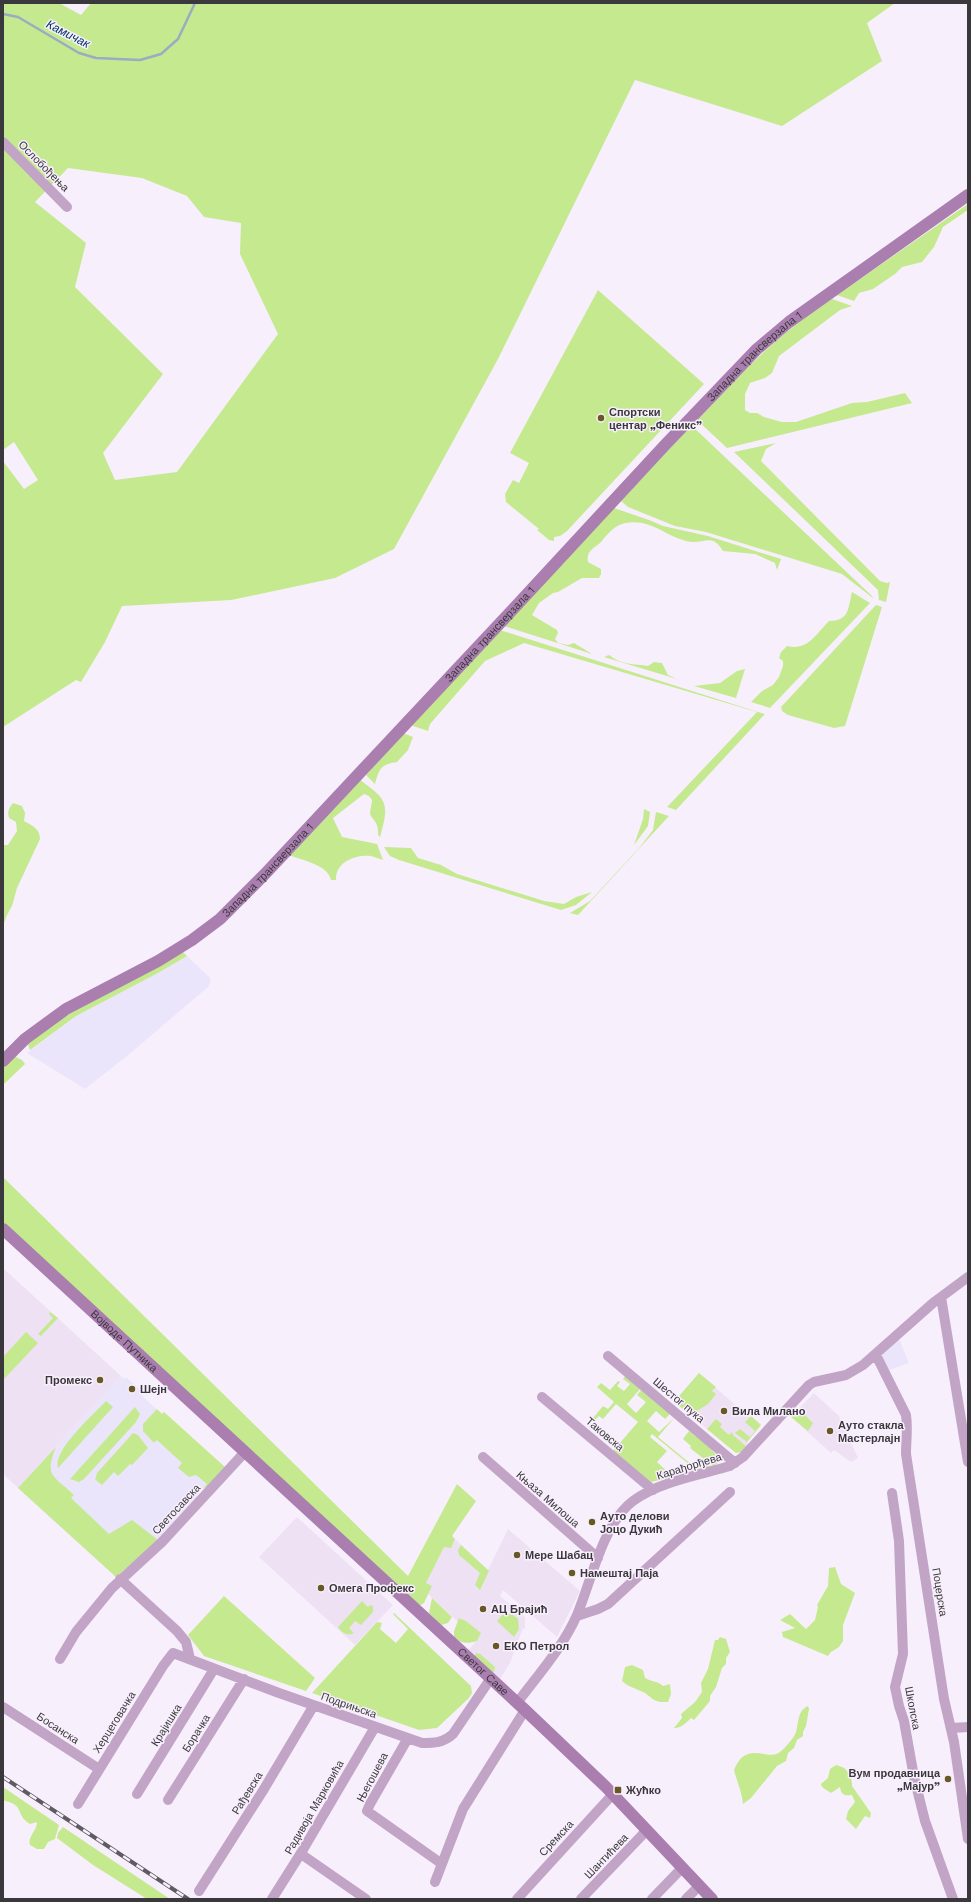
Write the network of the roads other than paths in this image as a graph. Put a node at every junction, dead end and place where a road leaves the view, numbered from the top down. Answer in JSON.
{"nodes":[{"id":1,"x":3,"y":142,"type":"edge"},
{"id":2,"x":968,"y":195,"type":"edge"},
{"id":3,"x":67,"y":207,"type":"dead end"},
{"id":4,"x":3,"y":1061,"type":"edge"},
{"id":5,"x":3,"y":1229,"type":"edge"},
{"id":6,"x":968,"y":1277,"type":"edge"},
{"id":7,"x":941,"y":1297,"type":"junction"},
{"id":8,"x":876,"y":1354,"type":"junction"},
{"id":9,"x":608,"y":1356,"type":"dead end"},
{"id":10,"x":542,"y":1397,"type":"dead end"},
{"id":11,"x":245,"y":1452,"type":"junction"},
{"id":12,"x":483,"y":1457,"type":"dead end"},
{"id":13,"x":968,"y":1462,"type":"edge"},
{"id":14,"x":735,"y":1463,"type":"junction"},
{"id":15,"x":653,"y":1490,"type":"junction"},
{"id":16,"x":730,"y":1492,"type":"dead end"},
{"id":17,"x":892,"y":1493,"type":"dead end"},
{"id":18,"x":598,"y":1558,"type":"junction"},
{"id":19,"x":120,"y":1579,"type":"junction"},
{"id":20,"x":577,"y":1616,"type":"junction"},
{"id":21,"x":173,"y":1653,"type":"joint"},
{"id":22,"x":60,"y":1659,"type":"dead end"},
{"id":23,"x":190,"y":1659,"type":"junction"},
{"id":24,"x":214,"y":1669,"type":"junction"},
{"id":25,"x":491,"y":1678,"type":"junction"},
{"id":26,"x":244,"y":1679,"type":"junction"},
{"id":27,"x":314,"y":1706,"type":"junction"},
{"id":28,"x":521,"y":1706,"type":"junction"},
{"id":29,"x":3,"y":1707,"type":"edge"},
{"id":30,"x":375,"y":1727,"type":"junction"},
{"id":31,"x":968,"y":1727,"type":"edge"},
{"id":32,"x":952,"y":1728,"type":"junction"},
{"id":33,"x":408,"y":1738,"type":"junction"},
{"id":34,"x":99,"y":1769,"type":"junction"},
{"id":35,"x":964,"y":1785,"type":"edge"},
{"id":36,"x":137,"y":1794,"type":"dead end"},
{"id":37,"x":613,"y":1794,"type":"junction"},
{"id":38,"x":168,"y":1800,"type":"dead end"},
{"id":39,"x":78,"y":1804,"type":"dead end"},
{"id":40,"x":648,"y":1830,"type":"junction"},
{"id":41,"x":968,"y":1838,"type":"edge"},
{"id":42,"x":301,"y":1854,"type":"junction"},
{"id":43,"x":442,"y":1864,"type":"junction"},
{"id":44,"x":682,"y":1868,"type":"junction"},
{"id":45,"x":436,"y":1882,"type":"dead end"},
{"id":46,"x":699,"y":1886,"type":"junction"},
{"id":47,"x":199,"y":1891,"type":"dead end"},
{"id":48,"x":272,"y":1899,"type":"edge"},
{"id":49,"x":366,"y":1899,"type":"edge"},
{"id":50,"x":516,"y":1899,"type":"edge"},
{"id":51,"x":581,"y":1899,"type":"edge"},
{"id":52,"x":652,"y":1899,"type":"edge"},
{"id":53,"x":686,"y":1899,"type":"edge"},
{"id":54,"x":712,"y":1899,"type":"edge"},
{"id":55,"x":953,"y":1899,"type":"edge"}],
"edges":[{"from":1,"to":3,"type":"street","name":"Ослобођења"},
{"from":2,"to":4,"type":"main road","name":"Западна трансверзала 1"},
{"from":5,"to":11,"type":"main road","name":"Војводе Путника"},
{"from":6,"to":7,"type":"street","name":"Карађорђева"},
{"from":7,"to":8,"type":"street","name":"Карађорђева"},
{"from":7,"to":13,"type":"street"},
{"from":8,"to":14,"type":"street","name":"Карађорђева"},
{"from":8,"to":32,"type":"street","name":"Поцерска"},
{"from":9,"to":14,"type":"street","name":"Шестог пука"},
{"from":10,"to":15,"type":"street","name":"Таковска"},
{"from":11,"to":19,"type":"street","name":"Светосавска"},
{"from":11,"to":25,"type":"main road","name":"Светог Саве"},
{"from":12,"to":18,"type":"street","name":"Књаза Милоша"},
{"from":14,"to":15,"type":"street","name":"Карађорђева"},
{"from":15,"to":18,"type":"street","name":"Карађорђева"},
{"from":16,"to":20,"type":"street"},
{"from":17,"to":55,"type":"street","name":"Школска"},
{"from":18,"to":20,"type":"street","name":"Карађорђева"},
{"from":19,"to":22,"type":"street","name":"Светосавска"},
{"from":19,"to":23,"type":"street"},
{"from":20,"to":28,"type":"street","name":"Карађорђева"},
{"from":21,"to":23,"type":"street","name":"Подрињска"},
{"from":21,"to":34,"type":"street","name":"Херцеговачка"},
{"from":23,"to":24,"type":"street","name":"Подрињска"},
{"from":24,"to":26,"type":"street","name":"Подрињска"},
{"from":24,"to":36,"type":"street","name":"Крајишка"},
{"from":25,"to":28,"type":"main road","name":"Светог Саве"},
{"from":25,"to":33,"type":"street","name":"Подрињска"},
{"from":26,"to":27,"type":"street","name":"Подрињска"},
{"from":26,"to":38,"type":"street","name":"Борачка"},
{"from":27,"to":30,"type":"street","name":"Подрињска"},
{"from":27,"to":47,"type":"street","name":"Рађевска"},
{"from":28,"to":37,"type":"main road","name":"Светог Саве"},
{"from":28,"to":43,"type":"street"},
{"from":29,"to":34,"type":"street","name":"Босанска"},
{"from":30,"to":33,"type":"street","name":"Подрињска"},
{"from":30,"to":42,"type":"street","name":"Радивоја Марковића"},
{"from":31,"to":32,"type":"street"},
{"from":32,"to":35,"type":"street","name":"Поцерска"},
{"from":33,"to":43,"type":"street","name":"Његошева"},
{"from":34,"to":39,"type":"street","name":"Херцеговачка"},
{"from":35,"to":41,"type":"street","name":"Поцерска"},
{"from":37,"to":40,"type":"main road","name":"Светог Саве"},
{"from":37,"to":50,"type":"street","name":"Сремска"},
{"from":40,"to":44,"type":"main road","name":"Светог Саве"},
{"from":40,"to":51,"type":"street","name":"Шантићева"},
{"from":42,"to":48,"type":"street","name":"Радивоја Марковића"},
{"from":42,"to":49,"type":"street"},
{"from":43,"to":45,"type":"street"},
{"from":44,"to":46,"type":"main road","name":"Светог Саве"},
{"from":44,"to":52,"type":"street"},
{"from":46,"to":53,"type":"street"},
{"from":46,"to":54,"type":"main road","name":"Светог Саве"}]}
